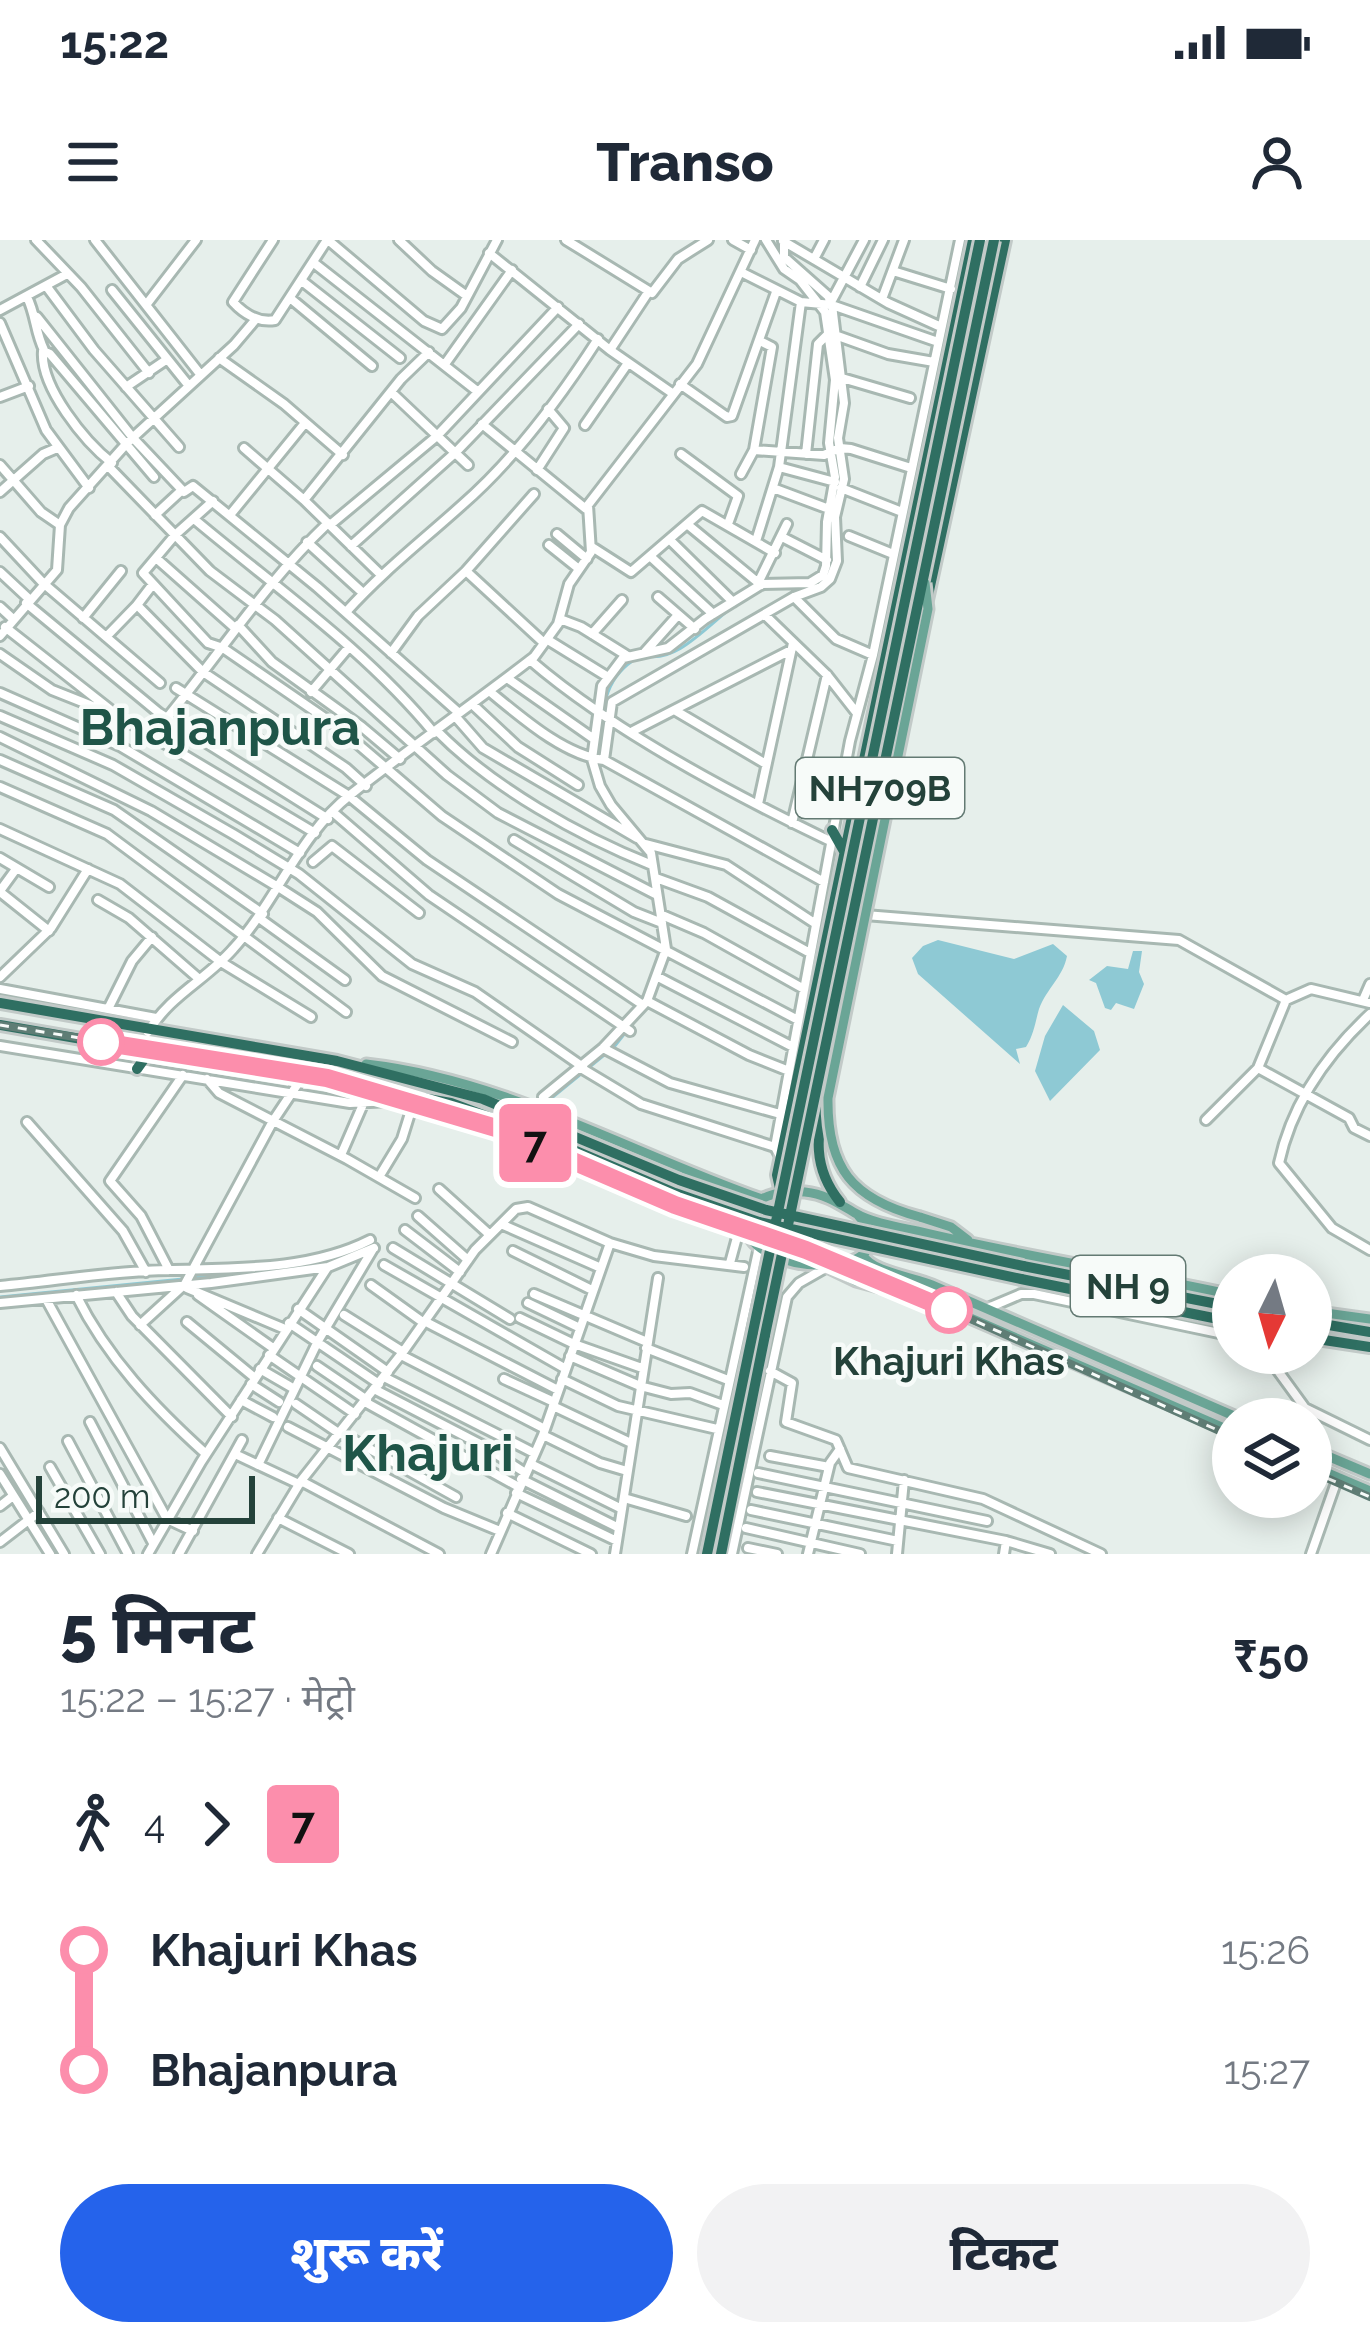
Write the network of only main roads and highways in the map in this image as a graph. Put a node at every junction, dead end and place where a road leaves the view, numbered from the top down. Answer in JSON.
{"nodes":[{"id":1,"x":976,"y":240,"type":"edge"},
{"id":2,"x":994,"y":240,"type":"edge"},
{"id":3,"x":1005,"y":240,"type":"edge"},
{"id":4,"x":924,"y":578,"type":"junction"},
{"id":5,"x":897,"y":604,"type":"junction"},
{"id":6,"x":925,"y":610,"type":"junction"},
{"id":7,"x":891,"y":628,"type":"junction"},
{"id":8,"x":873,"y":652,"type":"road end"},
{"id":9,"x":831,"y":836,"type":"road end"},
{"id":10,"x":845,"y":853,"type":"junction"},
{"id":11,"x":0,"y":1003,"type":"edge"},
{"id":12,"x":0,"y":1025,"type":"edge"},
{"id":13,"x":149,"y":1052,"type":"junction"},
{"id":14,"x":337,"y":1061,"type":"junction"},
{"id":15,"x":137,"y":1069,"type":"road end"},
{"id":16,"x":345,"y":1086,"type":"junction"},
{"id":17,"x":420,"y":1096,"type":"junction"},
{"id":18,"x":704,"y":1178,"type":"junction"},
{"id":19,"x":781,"y":1193,"type":"junction"},
{"id":20,"x":762,"y":1198,"type":"junction"},
{"id":21,"x":840,"y":1202,"type":"junction"},
{"id":22,"x":683,"y":1210,"type":"junction"},
{"id":23,"x":856,"y":1214,"type":"junction"},
{"id":24,"x":743,"y":1232,"type":"junction"},
{"id":25,"x":971,"y":1242,"type":"junction"},
{"id":26,"x":862,"y":1255,"type":"junction"},
{"id":27,"x":827,"y":1267,"type":"junction"},
{"id":28,"x":1212,"y":1291,"type":"edge"},
{"id":29,"x":1212,"y":1303,"type":"edge"},
{"id":30,"x":1332,"y":1313,"type":"edge"},
{"id":31,"x":1212,"y":1318,"type":"edge"},
{"id":32,"x":1370,"y":1318,"type":"edge"},
{"id":33,"x":1332,"y":1326,"type":"edge"},
{"id":34,"x":1370,"y":1332,"type":"edge"},
{"id":35,"x":1332,"y":1341,"type":"edge"},
{"id":36,"x":1370,"y":1347,"type":"edge"},
{"id":37,"x":1212,"y":1406,"type":"edge"},
{"id":38,"x":1212,"y":1423,"type":"edge"},
{"id":39,"x":1332,"y":1458,"type":"edge"},
{"id":40,"x":1370,"y":1474,"type":"edge"},
{"id":41,"x":1332,"y":1475,"type":"edge"},
{"id":42,"x":1370,"y":1491,"type":"edge"},
{"id":43,"x":707,"y":1554,"type":"edge"},
{"id":44,"x":721,"y":1554,"type":"edge"}],
"edges":[{"from":1,"to":5,"type":"highway"},
{"from":1,"to":43,"type":"highway","number":"NH709B","bridge":true},
{"from":2,"to":4,"type":"highway","number":"NH709B","bridge":true},
{"from":3,"to":6,"type":"highway"},
{"from":4,"to":25,"type":"main road","bridge":true},
{"from":4,"to":44,"type":"highway","number":"NH709B","bridge":true},
{"from":5,"to":6,"type":"highway"},
{"from":5,"to":7,"type":"highway"},
{"from":6,"to":21,"type":"highway"},
{"from":7,"to":8,"type":"highway"},
{"from":7,"to":10,"type":"highway"},
{"from":9,"to":10,"type":"highway"},
{"from":10,"to":19,"type":"highway"},
{"from":11,"to":14,"type":"highway","number":"NH 9"},
{"from":12,"to":13,"type":"highway","number":"NH 9"},
{"from":13,"to":15,"type":"highway"},
{"from":13,"to":16,"type":"highway","number":"NH 9"},
{"from":14,"to":17,"type":"highway","number":"NH 9"},
{"from":14,"to":18,"type":"main road"},
{"from":16,"to":17,"type":"highway","number":"NH 9"},
{"from":16,"to":17,"type":"main road"},
{"from":17,"to":22,"type":"main road"},
{"from":17,"to":29,"type":"highway","number":"NH 9","bridge":true},
{"from":17,"to":31,"type":"highway","number":"NH 9","bridge":true},
{"from":18,"to":20,"type":"main road"},
{"from":18,"to":22,"type":"main road"},
{"from":19,"to":20,"type":"main road"},
{"from":19,"to":21,"type":"main road"},
{"from":20,"to":24,"type":"main road"},
{"from":21,"to":23,"type":"main road"},
{"from":22,"to":24,"type":"main road"},
{"from":23,"to":25,"type":"main road"},
{"from":23,"to":26,"type":"main road"},
{"from":24,"to":27,"type":"main road"},
{"from":25,"to":28,"type":"main road"},
{"from":26,"to":27,"type":"main road"},
{"from":26,"to":37,"type":"main road"},
{"from":27,"to":38,"type":"main road"},
{"from":30,"to":32,"type":"main road"},
{"from":33,"to":34,"type":"highway"},
{"from":35,"to":36,"type":"highway"},
{"from":39,"to":40,"type":"main road"},
{"from":41,"to":42,"type":"main road"}]}
